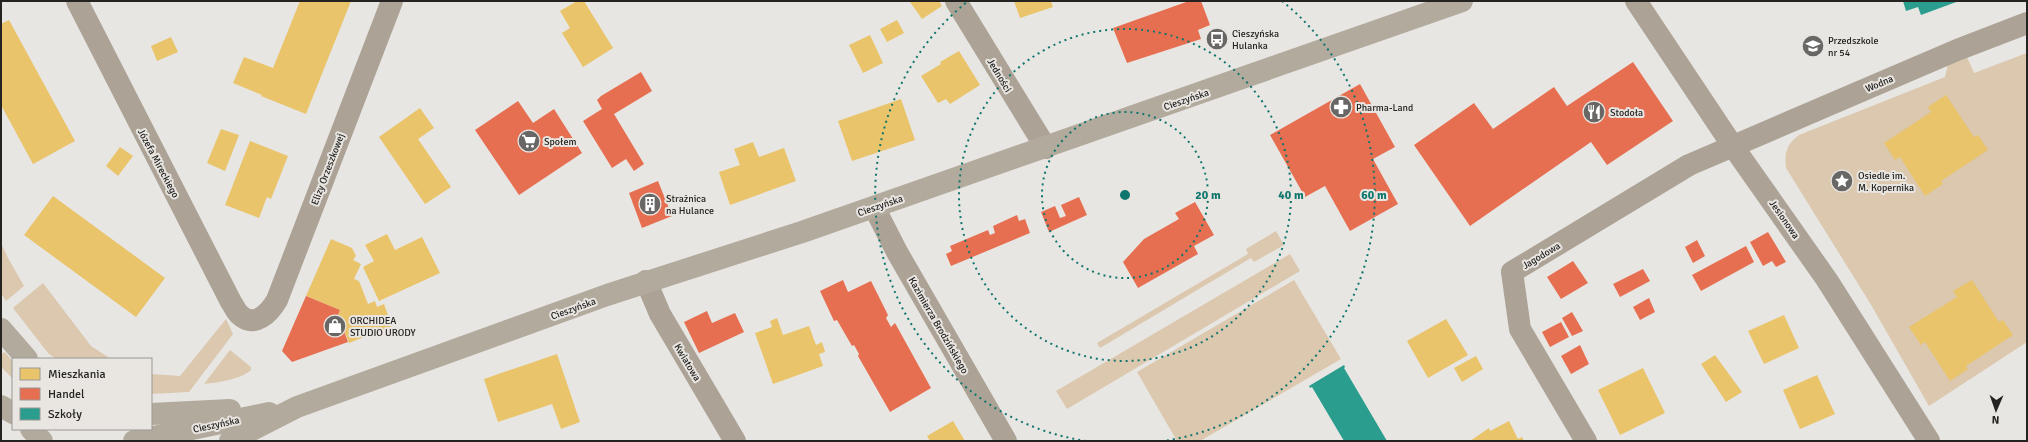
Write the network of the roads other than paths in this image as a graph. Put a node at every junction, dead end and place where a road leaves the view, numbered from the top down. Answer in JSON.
{"nodes":[{"id":1,"x":77,"y":1,"type":"edge"},
{"id":2,"x":392,"y":1,"type":"edge"},
{"id":3,"x":956,"y":1,"type":"edge"},
{"id":4,"x":1462,"y":1,"type":"edge"},
{"id":5,"x":1636,"y":1,"type":"edge"},
{"id":6,"x":1425,"y":7,"type":"edge"},
{"id":7,"x":2027,"y":23,"type":"edge"},
{"id":8,"x":1732,"y":145,"type":"junction"},
{"id":9,"x":1046,"y":148,"type":"junction"},
{"id":10,"x":874,"y":207,"type":"junction"},
{"id":11,"x":646,"y":281,"type":"junction"},
{"id":12,"x":247,"y":319,"type":"joint"},
{"id":13,"x":1,"y":329,"type":"edge"},
{"id":14,"x":26,"y":358,"type":"edge"},
{"id":15,"x":1,"y":406,"type":"edge"},
{"id":16,"x":297,"y":407,"type":"junction"},
{"id":17,"x":12,"y":412,"type":"edge"},
{"id":18,"x":152,"y":414,"type":"edge"},
{"id":19,"x":33,"y":430,"type":"edge"},
{"id":20,"x":42,"y":441,"type":"edge"},
{"id":21,"x":134,"y":441,"type":"edge"},
{"id":22,"x":230,"y":441,"type":"edge"},
{"id":23,"x":256,"y":441,"type":"edge"},
{"id":24,"x":735,"y":441,"type":"edge"},
{"id":25,"x":1006,"y":441,"type":"edge"},
{"id":26,"x":1586,"y":441,"type":"edge"},
{"id":27,"x":1929,"y":441,"type":"edge"}],
"edges":[{"from":1,"to":12,"type":"street","name":"Józefa Mireckiego"},
{"from":2,"to":12,"type":"street","name":"Elizy Orzeszkowej"},
{"from":3,"to":9,"type":"street","name":"Jedności"},
{"from":4,"to":6,"type":"main road","name":"Cieszyńska"},
{"from":5,"to":8,"type":"street","name":"Jesionowa"},
{"from":6,"to":9,"type":"main road","name":"Cieszyńska"},
{"from":7,"to":8,"type":"street","name":"Wodna"},
{"from":8,"to":26,"type":"street","name":"Jagodowa"},
{"from":8,"to":27,"type":"street","name":"Jesionowa"},
{"from":9,"to":10,"type":"main road","name":"Cieszyńska"},
{"from":10,"to":11,"type":"main road","name":"Cieszyńska"},
{"from":10,"to":25,"type":"street","name":"Kazimierza Brodzińskiego"},
{"from":11,"to":16,"type":"main road","name":"Cieszyńska"},
{"from":11,"to":24,"type":"street","name":"Kwiatowa"},
{"from":13,"to":14,"type":"main road"},
{"from":15,"to":17,"type":"main road"},
{"from":16,"to":18,"type":"main road"},
{"from":16,"to":21,"type":"main road","name":"Cieszyńska"},
{"from":16,"to":22,"type":"main road","name":"Cieszyńska"},
{"from":16,"to":23,"type":"main road"},
{"from":19,"to":20,"type":"main road"}]}
